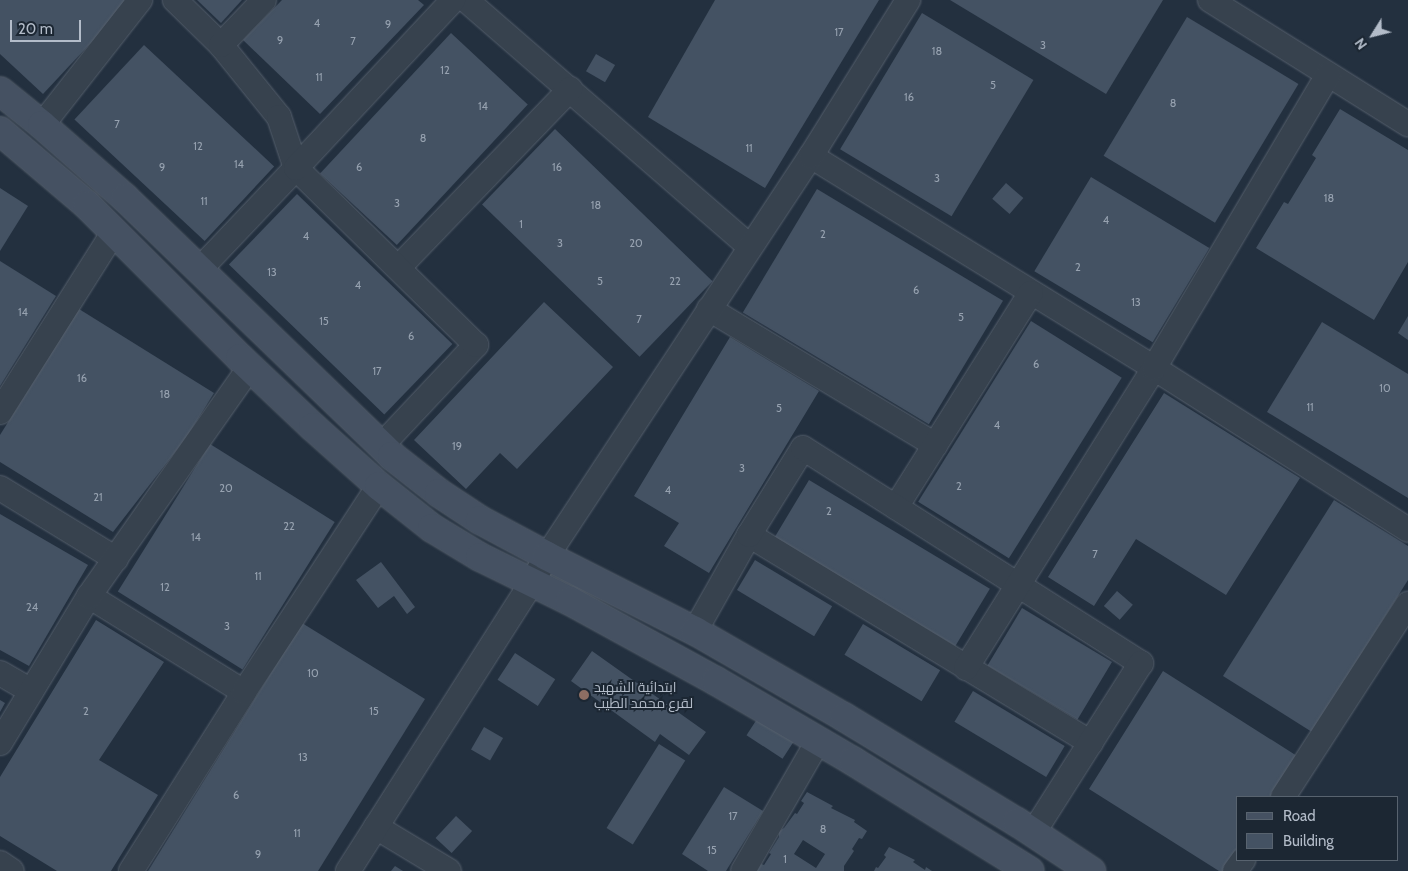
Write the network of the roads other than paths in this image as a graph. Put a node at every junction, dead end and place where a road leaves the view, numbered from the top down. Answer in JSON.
{"nodes":[{"id":1,"x":140,"y":0,"type":"edge"},
{"id":2,"x":175,"y":0,"type":"edge"},
{"id":3,"x":264,"y":0,"type":"edge"},
{"id":4,"x":453,"y":0,"type":"edge"},
{"id":5,"x":466,"y":0,"type":"edge"},
{"id":6,"x":908,"y":0,"type":"edge"},
{"id":7,"x":1210,"y":0,"type":"edge"},
{"id":8,"x":221,"y":45,"type":"junction"},
{"id":9,"x":1328,"y":75,"type":"junction"},
{"id":10,"x":570,"y":89,"type":"junction"},
{"id":11,"x":0,"y":91,"type":"edge"},
{"id":12,"x":1408,"y":124,"type":"edge"},
{"id":13,"x":42,"y":125,"type":"junction"},
{"id":14,"x":0,"y":132,"type":"edge"},
{"id":15,"x":811,"y":156,"type":"junction"},
{"id":16,"x":296,"y":168,"type":"junction"},
{"id":17,"x":114,"y":232,"type":"junction"},
{"id":18,"x":750,"y":247,"type":"junction"},
{"id":19,"x":399,"y":267,"type":"junction"},
{"id":20,"x":200,"y":269,"type":"junction"},
{"id":21,"x":1031,"y":293,"type":"junction"},
{"id":22,"x":709,"y":309,"type":"junction"},
{"id":23,"x":250,"y":367,"type":"junction"},
{"id":24,"x":1154,"y":368,"type":"junction"},
{"id":25,"x":0,"y":412,"type":"edge"},
{"id":26,"x":935,"y":445,"type":"junction"},
{"id":27,"x":381,"y":446,"type":"junction"},
{"id":28,"x":380,"y":486,"type":"junction"},
{"id":29,"x":0,"y":488,"type":"edge"},
{"id":30,"x":896,"y":507,"type":"junction"},
{"id":31,"x":1408,"y":530,"type":"edge"},
{"id":32,"x":749,"y":535,"type":"junction"},
{"id":33,"x":547,"y":556,"type":"junction"},
{"id":34,"x":116,"y":559,"type":"junction"},
{"id":35,"x":532,"y":582,"type":"junction"},
{"id":36,"x":1018,"y":585,"type":"junction"},
{"id":37,"x":89,"y":596,"type":"junction"},
{"id":38,"x":1408,"y":604,"type":"edge"},
{"id":39,"x":695,"y":631,"type":"junction"},
{"id":40,"x":966,"y":668,"type":"junction"},
{"id":41,"x":0,"y":673,"type":"edge"},
{"id":42,"x":31,"y":692,"type":"junction"},
{"id":43,"x":244,"y":692,"type":"junction"},
{"id":44,"x":818,"y":741,"type":"junction"},
{"id":45,"x":0,"y":742,"type":"edge"},
{"id":46,"x":1091,"y":743,"type":"junction"},
{"id":47,"x":1284,"y":796,"type":"edge"},
{"id":48,"x":376,"y":827,"type":"junction"},
{"id":49,"x":1034,"y":833,"type":"junction"},
{"id":50,"x":0,"y":863,"type":"edge"},
{"id":51,"x":12,"y":871,"type":"edge"},
{"id":52,"x":131,"y":871,"type":"edge"},
{"id":53,"x":348,"y":871,"type":"edge"},
{"id":54,"x":449,"y":871,"type":"edge"},
{"id":55,"x":743,"y":871,"type":"edge"},
{"id":56,"x":1030,"y":871,"type":"edge"},
{"id":57,"x":1091,"y":871,"type":"edge"}],
"edges":[{"from":1,"to":13,"type":"street"},
{"from":2,"to":8,"type":"street"},
{"from":3,"to":8,"type":"street"},
{"from":4,"to":16,"type":"street"},
{"from":5,"to":10,"type":"street"},
{"from":6,"to":15,"type":"street"},
{"from":7,"to":9,"type":"street"},
{"from":8,"to":16,"type":"street"},
{"from":9,"to":12,"type":"street"},
{"from":9,"to":24,"type":"street"},
{"from":10,"to":18,"type":"street"},
{"from":10,"to":19,"type":"street"},
{"from":11,"to":13,"type":"main road"},
{"from":13,"to":20,"type":"main road"},
{"from":14,"to":17,"type":"main road"},
{"from":15,"to":18,"type":"street"},
{"from":15,"to":21,"type":"street"},
{"from":16,"to":19,"type":"street"},
{"from":16,"to":20,"type":"street"},
{"from":17,"to":23,"type":"main road"},
{"from":17,"to":25,"type":"street"},
{"from":18,"to":22,"type":"street"},
{"from":19,"to":27,"type":"street"},
{"from":20,"to":27,"type":"main road"},
{"from":21,"to":24,"type":"street"},
{"from":21,"to":26,"type":"street"},
{"from":22,"to":26,"type":"street"},
{"from":22,"to":33,"type":"street"},
{"from":23,"to":28,"type":"main road"},
{"from":23,"to":34,"type":"street"},
{"from":24,"to":31,"type":"street"},
{"from":24,"to":36,"type":"street"},
{"from":26,"to":30,"type":"street"},
{"from":27,"to":33,"type":"main road"},
{"from":28,"to":35,"type":"main road"},
{"from":28,"to":43,"type":"street"},
{"from":29,"to":34,"type":"street"},
{"from":30,"to":32,"type":"street"},
{"from":30,"to":36,"type":"street"},
{"from":32,"to":39,"type":"street"},
{"from":32,"to":40,"type":"street"},
{"from":33,"to":35,"type":"street"},
{"from":33,"to":39,"type":"main road"},
{"from":34,"to":37,"type":"street"},
{"from":35,"to":44,"type":"main road"},
{"from":35,"to":48,"type":"street"},
{"from":36,"to":40,"type":"street"},
{"from":36,"to":46,"type":"street"},
{"from":37,"to":42,"type":"street"},
{"from":37,"to":43,"type":"street"},
{"from":38,"to":47,"type":"street"},
{"from":39,"to":49,"type":"main road"},
{"from":40,"to":46,"type":"street"},
{"from":41,"to":42,"type":"street"},
{"from":42,"to":45,"type":"street"},
{"from":43,"to":52,"type":"street"},
{"from":44,"to":55,"type":"street"},
{"from":44,"to":56,"type":"main road"},
{"from":46,"to":49,"type":"street"},
{"from":48,"to":53,"type":"street"},
{"from":48,"to":54,"type":"street"},
{"from":49,"to":57,"type":"main road"},
{"from":50,"to":51,"type":"street"}]}
